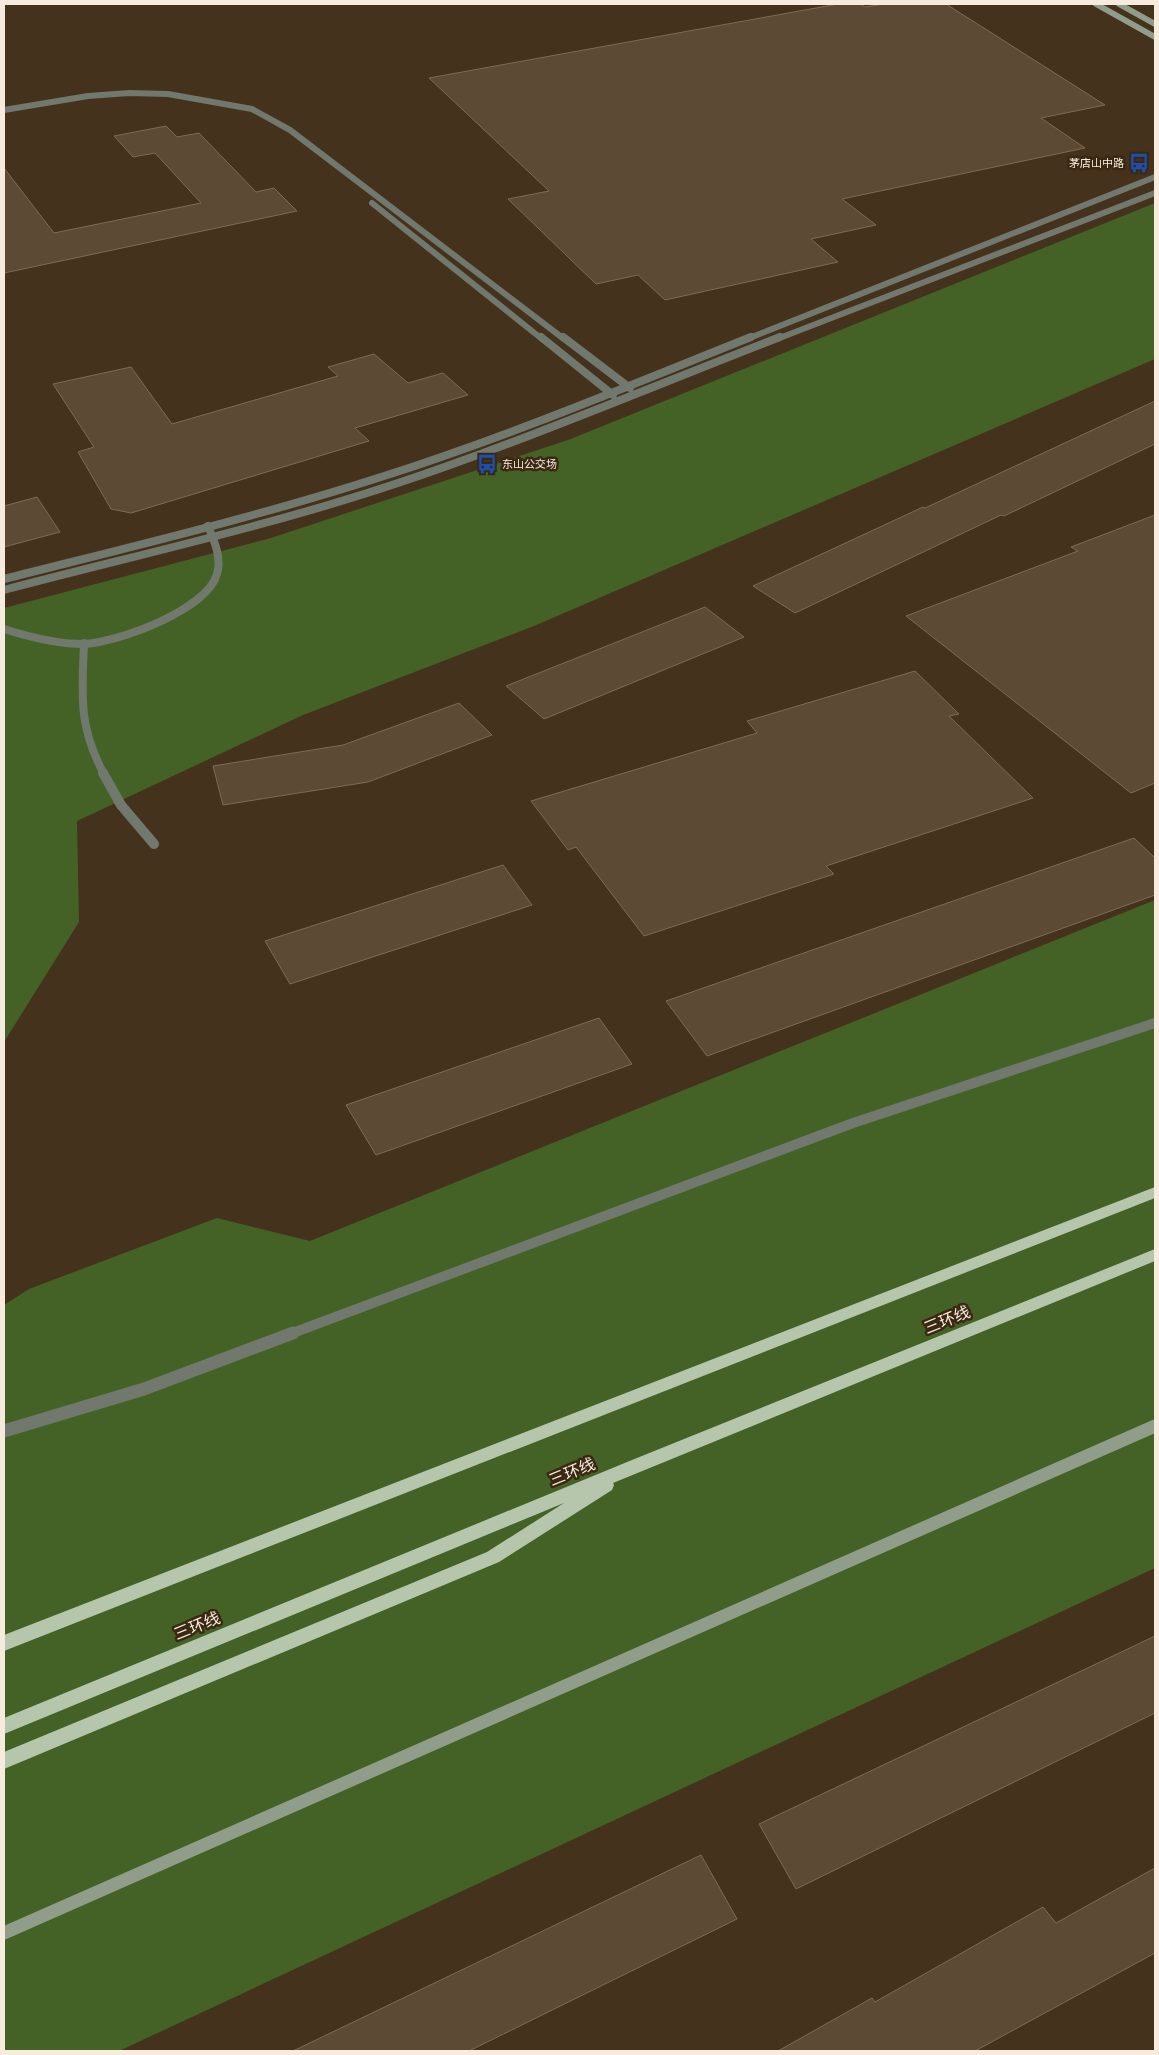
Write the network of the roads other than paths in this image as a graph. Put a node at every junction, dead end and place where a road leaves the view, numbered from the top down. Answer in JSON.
{"nodes":[{"id":1,"x":1096,"y":4,"type":"edge"},
{"id":2,"x":1119,"y":4,"type":"edge"},
{"id":3,"x":1155,"y":24,"type":"edge"},
{"id":4,"x":1155,"y":37,"type":"edge"},
{"id":5,"x":4,"y":112,"type":"edge"},
{"id":6,"x":1155,"y":177,"type":"edge"},
{"id":7,"x":342,"y":180,"type":"dead end"},
{"id":8,"x":1155,"y":193,"type":"edge"},
{"id":9,"x":365,"y":198,"type":"dead end"},
{"id":10,"x":627,"y":386,"type":"junction"},
{"id":11,"x":610,"y":393,"type":"junction"},
{"id":12,"x":637,"y":393,"type":"junction"},
{"id":13,"x":620,"y":399,"type":"junction"},
{"id":14,"x":208,"y":526,"type":"junction"},
{"id":15,"x":212,"y":535,"type":"junction"},
{"id":16,"x":4,"y":579,"type":"edge"},
{"id":17,"x":4,"y":590,"type":"edge"},
{"id":18,"x":4,"y":629,"type":"edge"},
{"id":19,"x":84,"y":643,"type":"junction"},
{"id":20,"x":154,"y":844,"type":"dead end"},
{"id":21,"x":1155,"y":1023,"type":"edge"},
{"id":22,"x":1155,"y":1192,"type":"edge"},
{"id":23,"x":1155,"y":1255,"type":"edge"},
{"id":24,"x":1155,"y":1426,"type":"edge"},
{"id":25,"x":4,"y":1431,"type":"edge"},
{"id":26,"x":638,"y":1465,"type":"junction"},
{"id":27,"x":4,"y":1643,"type":"edge"},
{"id":28,"x":4,"y":1726,"type":"edge"},
{"id":29,"x":4,"y":1762,"type":"edge"},
{"id":30,"x":4,"y":1933,"type":"edge"}],
"edges":[{"from":1,"to":4,"type":"main road"},
{"from":2,"to":3,"type":"main road"},
{"from":5,"to":7,"type":"street"},
{"from":5,"to":10,"type":"street"},
{"from":6,"to":10,"type":"street"},
{"from":8,"to":12,"type":"street"},
{"from":9,"to":11,"type":"street"},
{"from":10,"to":11,"type":"street"},
{"from":10,"to":12,"type":"street"},
{"from":11,"to":13,"type":"street"},
{"from":11,"to":14,"type":"street"},
{"from":12,"to":13,"type":"street"},
{"from":13,"to":15,"type":"street"},
{"from":14,"to":15,"type":"street"},
{"from":14,"to":16,"type":"street"},
{"from":15,"to":17,"type":"street"},
{"from":15,"to":19,"type":"street"},
{"from":18,"to":19,"type":"street"},
{"from":19,"to":20,"type":"street"},
{"from":21,"to":25,"type":"street"},
{"from":22,"to":27,"type":"highway"},
{"from":23,"to":26,"type":"highway","name":"三环线"},
{"from":24,"to":30,"type":"main road"},
{"from":26,"to":28,"type":"highway","name":"三环线"},
{"from":26,"to":29,"type":"highway"}]}
